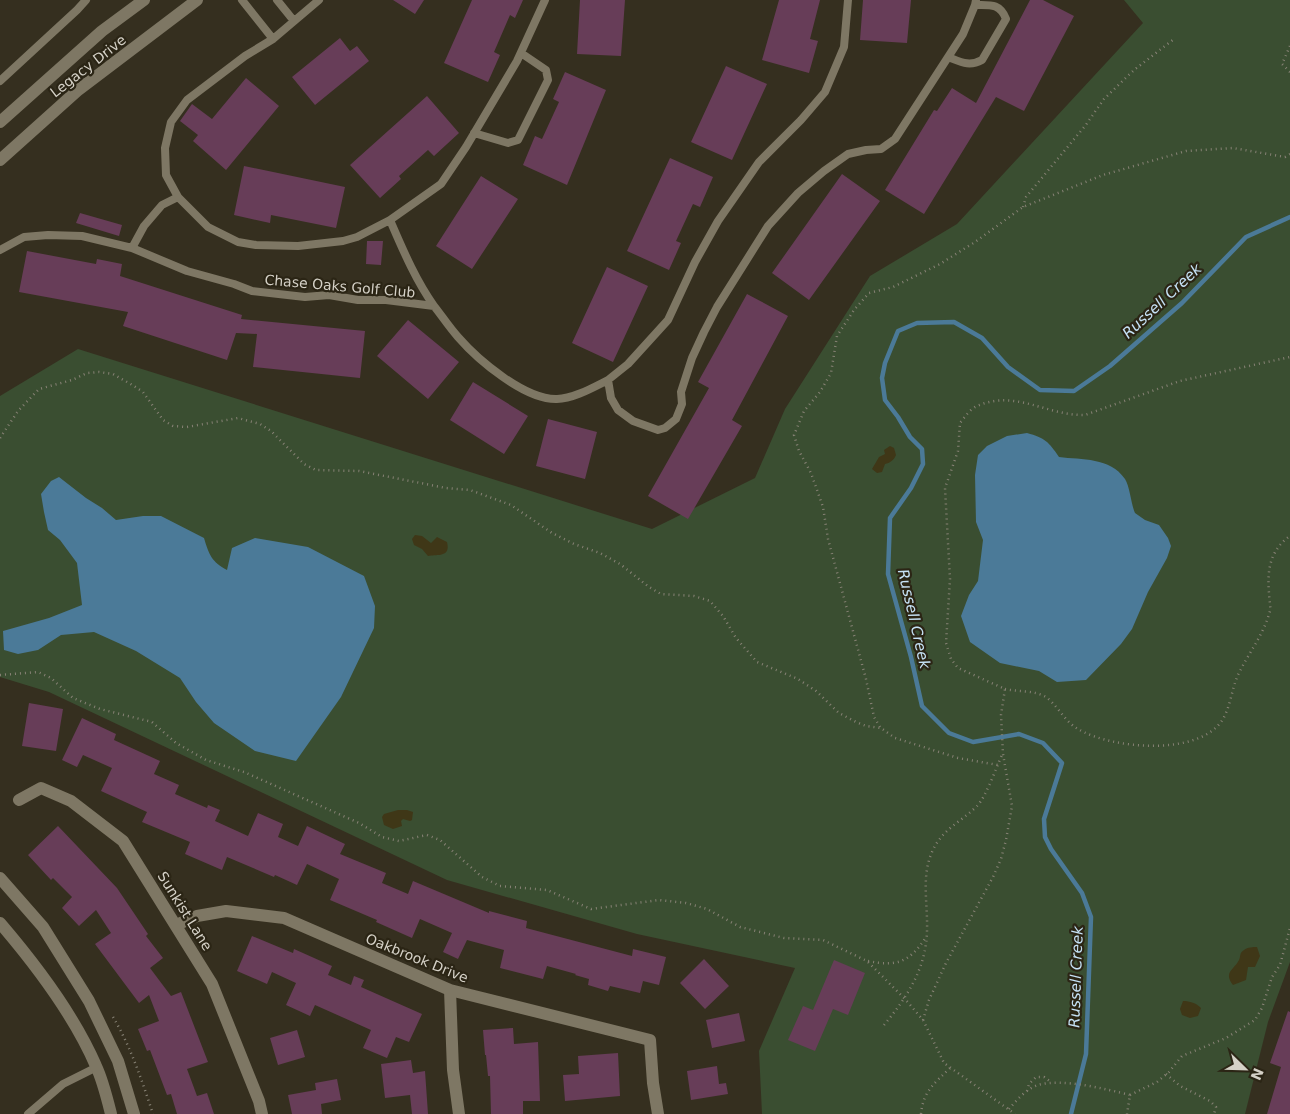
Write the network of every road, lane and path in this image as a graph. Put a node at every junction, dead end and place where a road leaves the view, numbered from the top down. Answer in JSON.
{"nodes":[{"id":1,"x":86,"y":0,"type":"edge"},
{"id":2,"x":144,"y":0,"type":"edge"},
{"id":3,"x":198,"y":0,"type":"edge"},
{"id":4,"x":242,"y":0,"type":"edge"},
{"id":5,"x":277,"y":0,"type":"edge"},
{"id":6,"x":320,"y":0,"type":"edge"},
{"id":7,"x":545,"y":0,"type":"edge"},
{"id":8,"x":848,"y":0,"type":"edge"},
{"id":9,"x":976,"y":3,"type":"edge"},
{"id":10,"x":294,"y":21,"type":"junction"},
{"id":11,"x":273,"y":39,"type":"junction"},
{"id":12,"x":1174,"y":39,"type":"dead end"},
{"id":13,"x":1290,"y":46,"type":"edge"},
{"id":14,"x":521,"y":53,"type":"junction"},
{"id":15,"x":948,"y":57,"type":"junction"},
{"id":16,"x":1290,"y":72,"type":"edge"},
{"id":17,"x":0,"y":81,"type":"edge"},
{"id":18,"x":0,"y":122,"type":"edge"},
{"id":19,"x":474,"y":133,"type":"junction"},
{"id":20,"x":1290,"y":154,"type":"edge"},
{"id":21,"x":0,"y":160,"type":"edge"},
{"id":22,"x":178,"y":197,"type":"junction"},
{"id":23,"x":1023,"y":207,"type":"junction"},
{"id":24,"x":390,"y":220,"type":"junction"},
{"id":25,"x":132,"y":248,"type":"junction"},
{"id":26,"x":0,"y":250,"type":"edge"},
{"id":27,"x":434,"y":306,"type":"junction"},
{"id":28,"x":1290,"y":357,"type":"edge"},
{"id":29,"x":608,"y":380,"type":"junction"},
{"id":30,"x":0,"y":438,"type":"edge"},
{"id":31,"x":1290,"y":536,"type":"edge"},
{"id":32,"x":0,"y":675,"type":"edge"},
{"id":33,"x":1005,"y":689,"type":"junction"},
{"id":34,"x":880,"y":728,"type":"junction"},
{"id":35,"x":1003,"y":754,"type":"junction"},
{"id":36,"x":998,"y":765,"type":"junction"},
{"id":37,"x":19,"y":800,"type":"dead end"},
{"id":38,"x":0,"y":878,"type":"edge"},
{"id":39,"x":0,"y":923,"type":"edge"},
{"id":40,"x":176,"y":925,"type":"junction"},
{"id":41,"x":1290,"y":928,"type":"edge"},
{"id":42,"x":927,"y":936,"type":"junction"},
{"id":43,"x":867,"y":961,"type":"junction"},
{"id":44,"x":450,"y":990,"type":"junction"},
{"id":45,"x":905,"y":999,"type":"junction"},
{"id":46,"x":923,"y":1020,"type":"junction"},
{"id":47,"x":884,"y":1025,"type":"dead end"},
{"id":48,"x":118,"y":1062,"type":"junction"},
{"id":49,"x":97,"y":1067,"type":"junction"},
{"id":50,"x":950,"y":1067,"type":"junction"},
{"id":51,"x":1166,"y":1074,"type":"junction"},
{"id":52,"x":1051,"y":1083,"type":"junction"},
{"id":53,"x":1027,"y":1091,"type":"junction"},
{"id":54,"x":1130,"y":1095,"type":"junction"},
{"id":55,"x":1009,"y":1109,"type":"junction"},
{"id":56,"x":28,"y":1114,"type":"edge"},
{"id":57,"x":112,"y":1114,"type":"edge"},
{"id":58,"x":134,"y":1114,"type":"edge"},
{"id":59,"x":262,"y":1114,"type":"edge"},
{"id":60,"x":458,"y":1114,"type":"edge"},
{"id":61,"x":658,"y":1114,"type":"edge"},
{"id":62,"x":921,"y":1114,"type":"edge"},
{"id":63,"x":1014,"y":1114,"type":"edge"},
{"id":64,"x":1127,"y":1114,"type":"edge"},
{"id":65,"x":1214,"y":1114,"type":"edge"}],
"edges":[{"from":1,"to":17,"type":"lane"},
{"from":2,"to":18,"type":"street","name":"Legacy Drive"},
{"from":3,"to":21,"type":"street","name":"Legacy Drive"},
{"from":4,"to":11,"type":"lane"},
{"from":5,"to":10,"type":"lane"},
{"from":6,"to":10,"type":"lane"},
{"from":7,"to":14,"type":"lane"},
{"from":8,"to":29,"type":"lane","name":"Chase Oaks Golf Club"},
{"from":9,"to":15,"type":"lane"},
{"from":9,"to":15,"type":"lane"},
{"from":10,"to":11,"type":"lane"},
{"from":11,"to":22,"type":"lane"},
{"from":12,"to":23,"type":"path"},
{"from":13,"to":16,"type":"path"},
{"from":14,"to":19,"type":"lane"},
{"from":14,"to":19,"type":"lane"},
{"from":15,"to":29,"type":"lane"},
{"from":19,"to":24,"type":"lane"},
{"from":20,"to":23,"type":"path"},
{"from":22,"to":24,"type":"lane"},
{"from":22,"to":25,"type":"lane"},
{"from":23,"to":34,"type":"path"},
{"from":24,"to":27,"type":"lane","name":"Chase Oaks Golf Club"},
{"from":25,"to":26,"type":"lane","name":"Chase Oaks Golf Club"},
{"from":25,"to":27,"type":"lane","name":"Chase Oaks Golf Club"},
{"from":27,"to":29,"type":"lane","name":"Chase Oaks Golf Club"},
{"from":28,"to":33,"type":"path"},
{"from":30,"to":34,"type":"path"},
{"from":31,"to":33,"type":"path"},
{"from":32,"to":43,"type":"path"},
{"from":33,"to":35,"type":"path"},
{"from":34,"to":36,"type":"path"},
{"from":35,"to":36,"type":"path"},
{"from":35,"to":46,"type":"path"},
{"from":36,"to":42,"type":"path"},
{"from":37,"to":40,"type":"street","name":"Sunkist Lane"},
{"from":38,"to":48,"type":"street"},
{"from":39,"to":49,"type":"street"},
{"from":40,"to":44,"type":"street","name":"Oakbrook Drive"},
{"from":40,"to":59,"type":"street","name":"Sunkist Lane"},
{"from":41,"to":51,"type":"path"},
{"from":42,"to":43,"type":"path"},
{"from":42,"to":45,"type":"path"},
{"from":43,"to":45,"type":"path"},
{"from":44,"to":60,"type":"street"},
{"from":44,"to":61,"type":"street","name":"Oakbrook Drive"},
{"from":45,"to":46,"type":"path"},
{"from":45,"to":47,"type":"path"},
{"from":46,"to":50,"type":"path"},
{"from":48,"to":49,"type":"street"},
{"from":48,"to":58,"type":"street"},
{"from":49,"to":56,"type":"lane"},
{"from":49,"to":57,"type":"street"},
{"from":50,"to":55,"type":"path"},
{"from":50,"to":62,"type":"path"},
{"from":51,"to":54,"type":"path"},
{"from":51,"to":65,"type":"path"},
{"from":52,"to":53,"type":"path"},
{"from":52,"to":53,"type":"path"},
{"from":52,"to":54,"type":"path"},
{"from":53,"to":55,"type":"path"},
{"from":54,"to":64,"type":"path"},
{"from":55,"to":63,"type":"path"}]}
